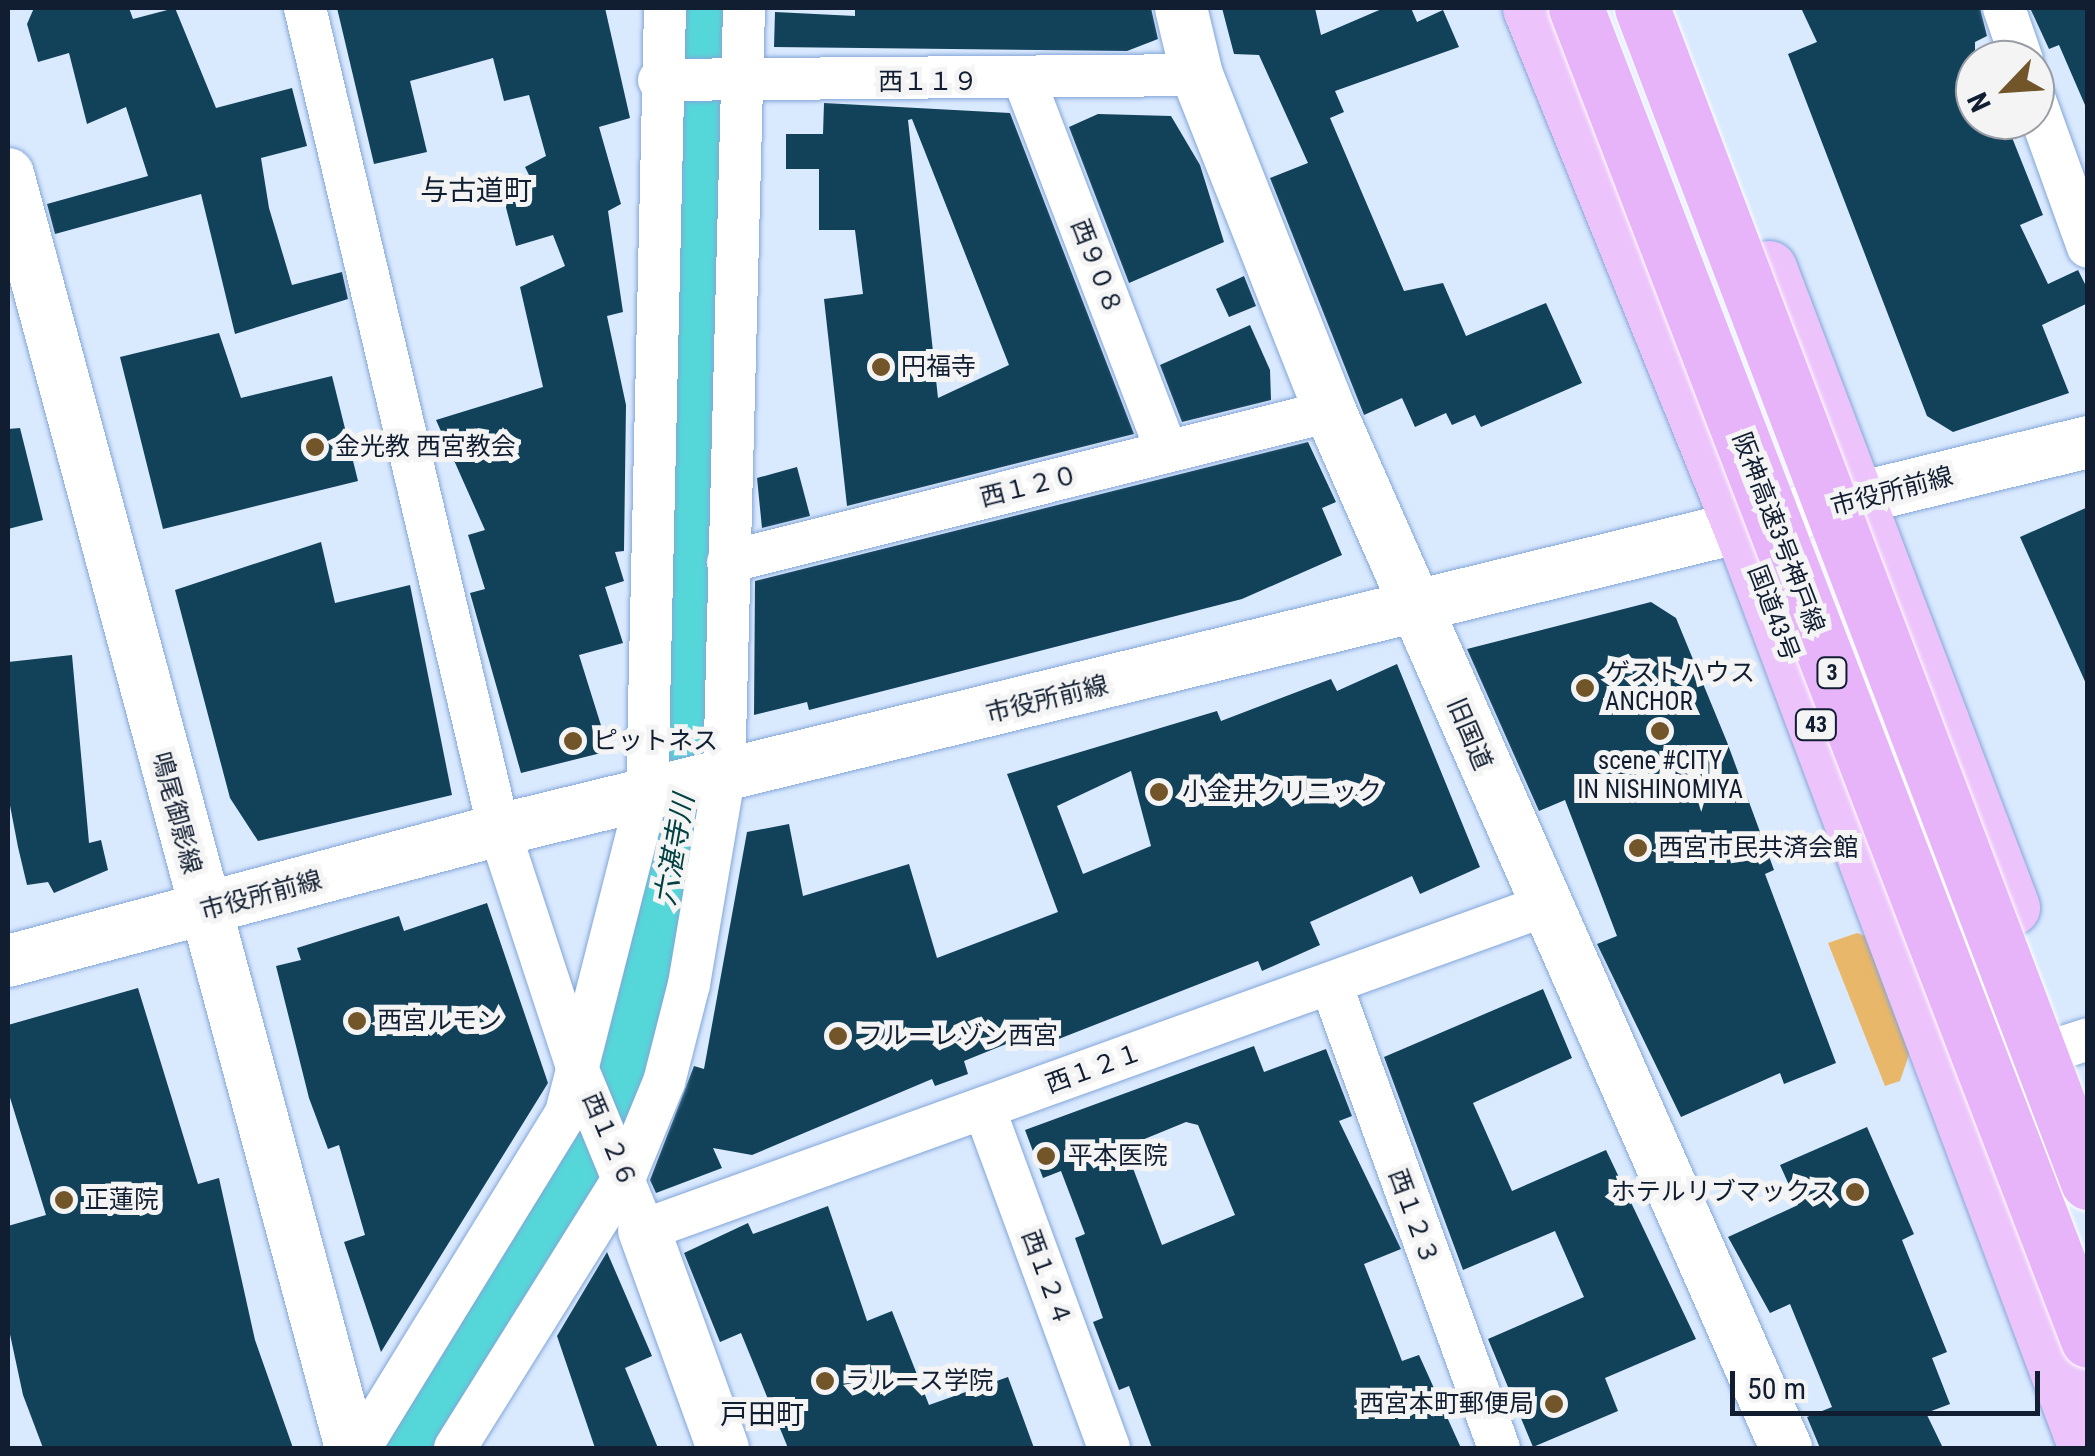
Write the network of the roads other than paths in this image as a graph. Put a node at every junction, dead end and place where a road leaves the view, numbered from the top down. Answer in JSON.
{"nodes":[{"id":1,"x":304,"y":8,"type":"edge"},
{"id":2,"x":665,"y":8,"type":"edge"},
{"id":3,"x":744,"y":8,"type":"edge"},
{"id":4,"x":1181,"y":8,"type":"edge"},
{"id":5,"x":1530,"y":8,"type":"edge"},
{"id":6,"x":1576,"y":8,"type":"edge"},
{"id":7,"x":1642,"y":8,"type":"edge"},
{"id":8,"x":1671,"y":8,"type":"edge"},
{"id":9,"x":2004,"y":8,"type":"edge"},
{"id":10,"x":2015,"y":40,"type":"edge"},
{"id":11,"x":1198,"y":76,"type":"junction"},
{"id":12,"x":665,"y":80,"type":"junction"},
{"id":13,"x":729,"y":82,"type":"junction"},
{"id":14,"x":1024,"y":82,"type":"junction"},
{"id":15,"x":2049,"y":140,"type":"edge"},
{"id":16,"x":8,"y":174,"type":"edge"},
{"id":17,"x":2088,"y":247,"type":"edge"},
{"id":18,"x":1330,"y":411,"type":"junction"},
{"id":19,"x":2088,"y":442,"type":"edge"},
{"id":20,"x":1168,"y":452,"type":"junction"},
{"id":21,"x":1861,"y":498,"type":"junction"},
{"id":22,"x":1743,"y":532,"type":"junction"},
{"id":23,"x":728,"y":562,"type":"junction"},
{"id":24,"x":1416,"y":610,"type":"junction"},
{"id":25,"x":720,"y":778,"type":"junction"},
{"id":26,"x":653,"y":794,"type":"junction"},
{"id":27,"x":499,"y":830,"type":"junction"},
{"id":28,"x":1544,"y":906,"type":"junction"},
{"id":29,"x":202,"y":912,"type":"junction"},
{"id":30,"x":8,"y":962,"type":"edge"},
{"id":31,"x":1332,"y":984,"type":"junction"},
{"id":32,"x":2076,"y":1043,"type":"edge"},
{"id":33,"x":583,"y":1079,"type":"junction"},
{"id":34,"x":984,"y":1108,"type":"junction"},
{"id":35,"x":2088,"y":1110,"type":"edge"},
{"id":36,"x":621,"y":1165,"type":"junction"},
{"id":37,"x":2088,"y":1182,"type":"edge"},
{"id":38,"x":644,"y":1230,"type":"junction"},
{"id":39,"x":2088,"y":1340,"type":"edge"},
{"id":40,"x":351,"y":1448,"type":"edge"},
{"id":41,"x":360,"y":1448,"type":"edge"},
{"id":42,"x":455,"y":1448,"type":"edge"},
{"id":43,"x":723,"y":1448,"type":"edge"},
{"id":44,"x":1110,"y":1448,"type":"edge"},
{"id":45,"x":1499,"y":1448,"type":"edge"},
{"id":46,"x":1786,"y":1448,"type":"edge"},
{"id":47,"x":2086,"y":1448,"type":"edge"}],
"edges":[{"from":1,"to":27,"type":"street","name":"西１２６"},
{"from":2,"to":12,"type":"street"},
{"from":3,"to":13,"type":"street"},
{"from":4,"to":11,"type":"street","name":"旧国道"},
{"from":5,"to":22,"type":"highway","name":"国道43号","number":"43"},
{"from":6,"to":39,"type":"highway","name":"阪神高速3号神戸線","number":"3","bridge":true},
{"from":7,"to":37,"type":"highway","number":"3","bridge":true},
{"from":8,"to":21,"type":"highway"},
{"from":9,"to":10,"type":"street"},
{"from":11,"to":14,"type":"street","name":"西１１９"},
{"from":11,"to":18,"type":"street","name":"旧国道"},
{"from":12,"to":13,"type":"street","name":"西１１９"},
{"from":12,"to":26,"type":"street"},
{"from":13,"to":14,"type":"street","name":"西１１９"},
{"from":13,"to":23,"type":"street"},
{"from":14,"to":20,"type":"street","name":"西９０８"},
{"from":15,"to":17,"type":"street"},
{"from":16,"to":29,"type":"street","name":"鳴尾御影線"},
{"from":18,"to":20,"type":"street","name":"西１２０"},
{"from":18,"to":24,"type":"street","name":"旧国道"},
{"from":19,"to":21,"type":"street","name":"市役所前線"},
{"from":20,"to":23,"type":"street","name":"西１２０"},
{"from":21,"to":22,"type":"street","name":"市役所前線"},
{"from":21,"to":32,"type":"highway"},
{"from":22,"to":24,"type":"street","name":"市役所前線"},
{"from":22,"to":47,"type":"highway","name":"国道43号","number":"43"},
{"from":23,"to":25,"type":"street"},
{"from":24,"to":25,"type":"street","name":"市役所前線"},
{"from":24,"to":28,"type":"street","name":"旧国道"},
{"from":25,"to":26,"type":"street","name":"市役所前線"},
{"from":25,"to":36,"type":"street"},
{"from":26,"to":27,"type":"street","name":"市役所前線"},
{"from":26,"to":33,"type":"street"},
{"from":27,"to":29,"type":"street","name":"市役所前線"},
{"from":27,"to":33,"type":"street","name":"西１２６"},
{"from":28,"to":31,"type":"street","name":"西１２１"},
{"from":28,"to":46,"type":"street","name":"旧国道"},
{"from":29,"to":30,"type":"street","name":"市役所前線"},
{"from":29,"to":40,"type":"street","name":"鳴尾御影線"},
{"from":31,"to":34,"type":"street","name":"西１２１"},
{"from":31,"to":45,"type":"street","name":"西１２３"},
{"from":32,"to":35,"type":"highway"},
{"from":33,"to":36,"type":"street","name":"西１２６"},
{"from":33,"to":41,"type":"street"},
{"from":34,"to":38,"type":"street","name":"西１２１"},
{"from":34,"to":44,"type":"street","name":"西１２４"},
{"from":36,"to":38,"type":"street","name":"西１２６"},
{"from":36,"to":42,"type":"street"},
{"from":38,"to":43,"type":"street","name":"西１２６"}]}
